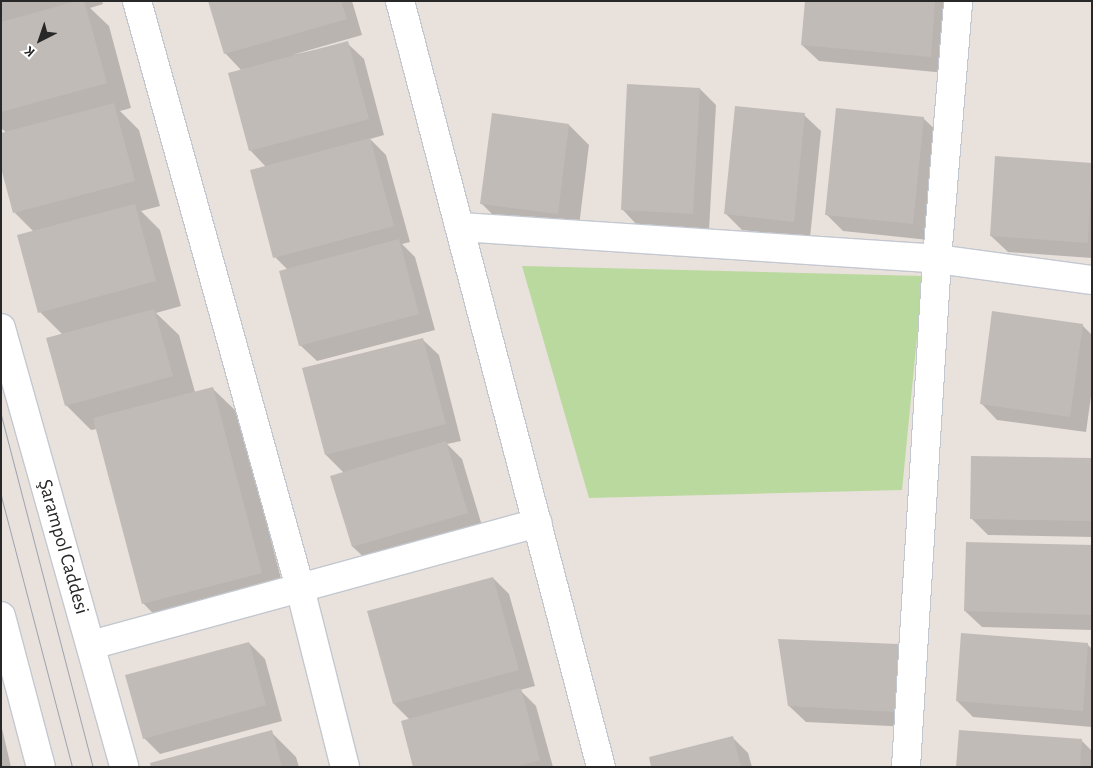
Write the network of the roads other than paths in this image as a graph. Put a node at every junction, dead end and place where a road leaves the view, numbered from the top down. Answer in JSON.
{"nodes":[{"id":1,"x":137,"y":1,"type":"edge"},
{"id":2,"x":400,"y":1,"type":"edge"},
{"id":3,"x":958,"y":1,"type":"edge"},
{"id":4,"x":460,"y":227,"type":"junction"},
{"id":5,"x":938,"y":259,"type":"junction"},
{"id":6,"x":1092,"y":280,"type":"edge"},
{"id":7,"x":1,"y":328,"type":"edge"},
{"id":8,"x":538,"y":523,"type":"junction"},
{"id":9,"x":300,"y":588,"type":"junction"},
{"id":10,"x":1,"y":616,"type":"edge"},
{"id":11,"x":91,"y":646,"type":"junction"},
{"id":12,"x":6,"y":652,"type":"edge"},
{"id":13,"x":41,"y":767,"type":"edge"},
{"id":14,"x":124,"y":767,"type":"edge"},
{"id":15,"x":345,"y":767,"type":"edge"},
{"id":16,"x":601,"y":767,"type":"edge"},
{"id":17,"x":906,"y":767,"type":"edge"}],
"edges":[{"from":1,"to":9,"type":"street"},
{"from":2,"to":4,"type":"street"},
{"from":3,"to":5,"type":"street"},
{"from":4,"to":5,"type":"street"},
{"from":4,"to":8,"type":"street"},
{"from":5,"to":6,"type":"street"},
{"from":5,"to":17,"type":"street"},
{"from":7,"to":11,"type":"street","name":"Şarampol Caddesi"},
{"from":8,"to":9,"type":"street"},
{"from":8,"to":16,"type":"street"},
{"from":9,"to":11,"type":"street"},
{"from":9,"to":15,"type":"street"},
{"from":10,"to":12,"type":"street"},
{"from":11,"to":14,"type":"street","name":"Şarampol Caddesi"},
{"from":12,"to":13,"type":"street"}]}
